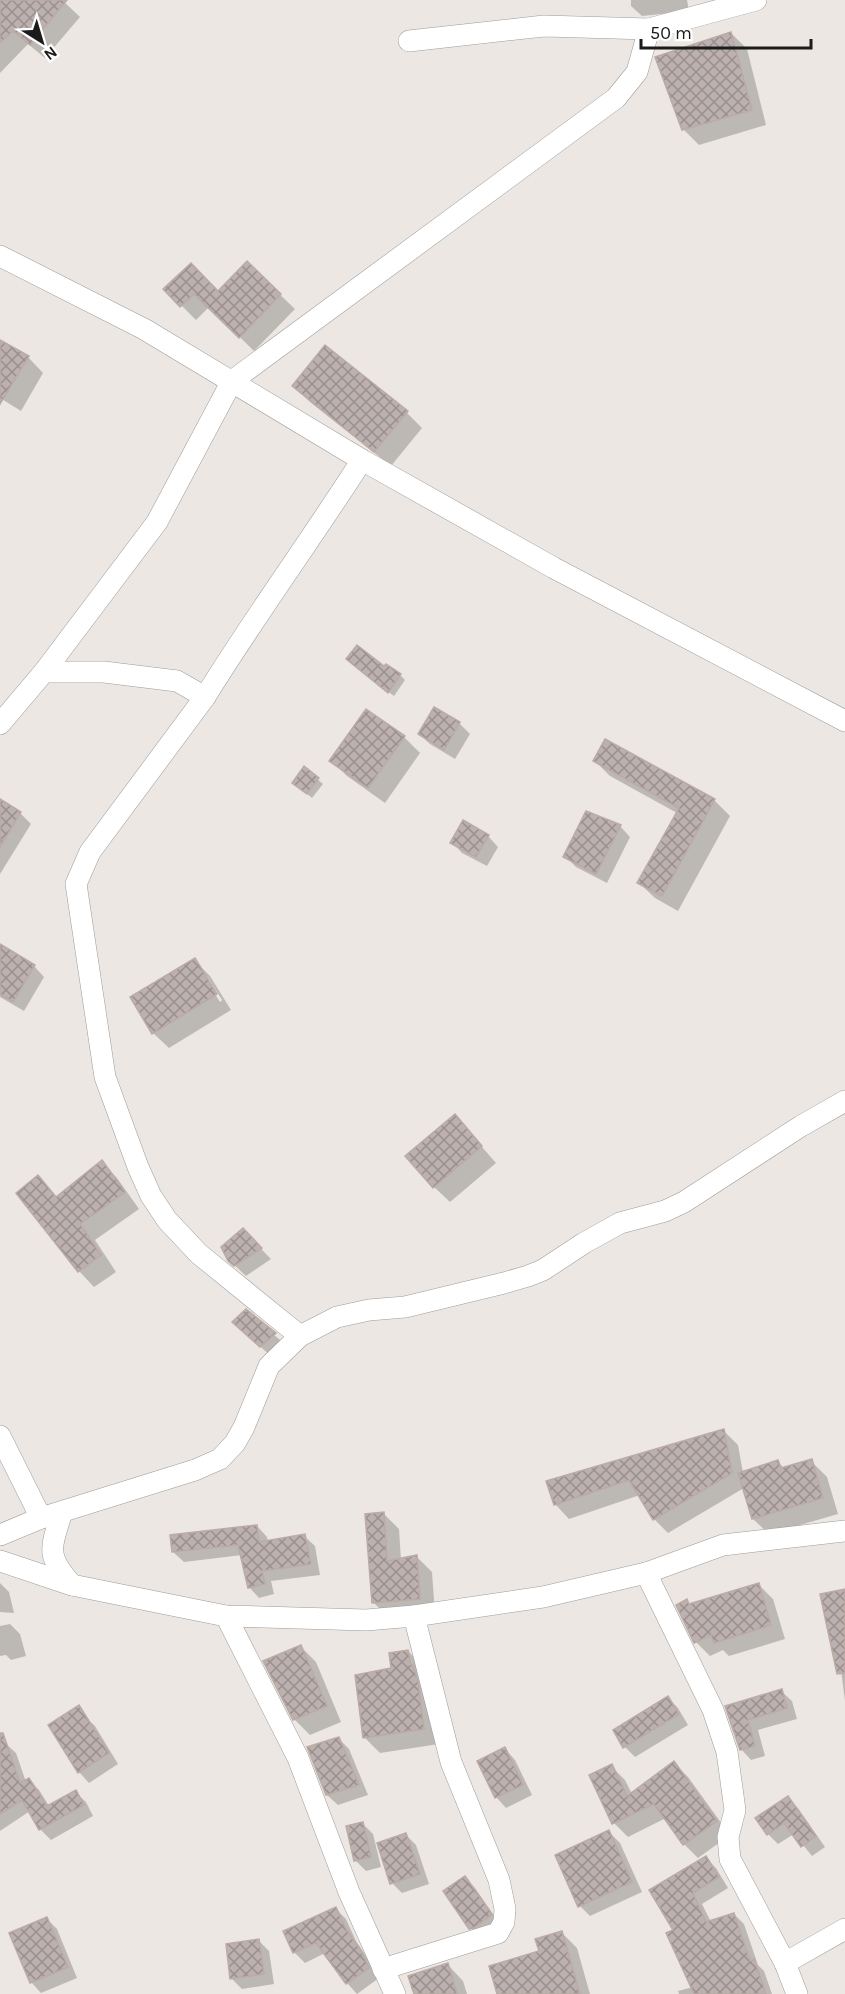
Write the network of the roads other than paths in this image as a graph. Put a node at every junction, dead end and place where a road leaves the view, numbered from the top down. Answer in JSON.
{"nodes":[{"id":1,"x":756,"y":0,"type":"edge"},
{"id":2,"x":649,"y":29,"type":"junction"},
{"id":3,"x":409,"y":41,"type":"dead end"},
{"id":4,"x":0,"y":256,"type":"edge"},
{"id":5,"x":232,"y":381,"type":"junction"},
{"id":6,"x":362,"y":460,"type":"junction"},
{"id":7,"x":44,"y":672,"type":"junction"},
{"id":8,"x":205,"y":697,"type":"junction"},
{"id":9,"x":845,"y":721,"type":"edge"},
{"id":10,"x":0,"y":724,"type":"edge"},
{"id":11,"x":845,"y":1101,"type":"edge"},
{"id":12,"x":300,"y":1336,"type":"junction"},
{"id":13,"x":0,"y":1436,"type":"edge"},
{"id":14,"x":62,"y":1512,"type":"junction"},
{"id":15,"x":41,"y":1518,"type":"junction"},
{"id":16,"x":845,"y":1530,"type":"edge"},
{"id":17,"x":0,"y":1535,"type":"edge"},
{"id":18,"x":0,"y":1561,"type":"edge"},
{"id":19,"x":646,"y":1573,"type":"junction"},
{"id":20,"x":72,"y":1585,"type":"junction"},
{"id":21,"x":226,"y":1616,"type":"junction"},
{"id":22,"x":414,"y":1616,"type":"junction"},
{"id":23,"x":845,"y":1929,"type":"edge"},
{"id":24,"x":785,"y":1963,"type":"junction"},
{"id":25,"x":383,"y":1969,"type":"junction"},
{"id":26,"x":395,"y":1994,"type":"edge"},
{"id":27,"x":797,"y":1994,"type":"edge"}],
"edges":[{"from":1,"to":2,"type":"street"},
{"from":2,"to":3,"type":"street"},
{"from":2,"to":5,"type":"street"},
{"from":4,"to":5,"type":"street"},
{"from":5,"to":6,"type":"street"},
{"from":5,"to":7,"type":"street"},
{"from":6,"to":8,"type":"street"},
{"from":6,"to":9,"type":"street"},
{"from":7,"to":8,"type":"street"},
{"from":7,"to":10,"type":"street"},
{"from":8,"to":12,"type":"street"},
{"from":11,"to":12,"type":"street"},
{"from":12,"to":14,"type":"street"},
{"from":13,"to":15,"type":"street"},
{"from":14,"to":15,"type":"street"},
{"from":14,"to":20,"type":"street"},
{"from":15,"to":17,"type":"street"},
{"from":16,"to":19,"type":"street"},
{"from":18,"to":20,"type":"street"},
{"from":19,"to":22,"type":"street"},
{"from":19,"to":24,"type":"street"},
{"from":20,"to":21,"type":"street"},
{"from":21,"to":22,"type":"street"},
{"from":21,"to":25,"type":"street"},
{"from":22,"to":25,"type":"street"},
{"from":23,"to":24,"type":"street"},
{"from":24,"to":27,"type":"street"},
{"from":25,"to":26,"type":"street"}]}
